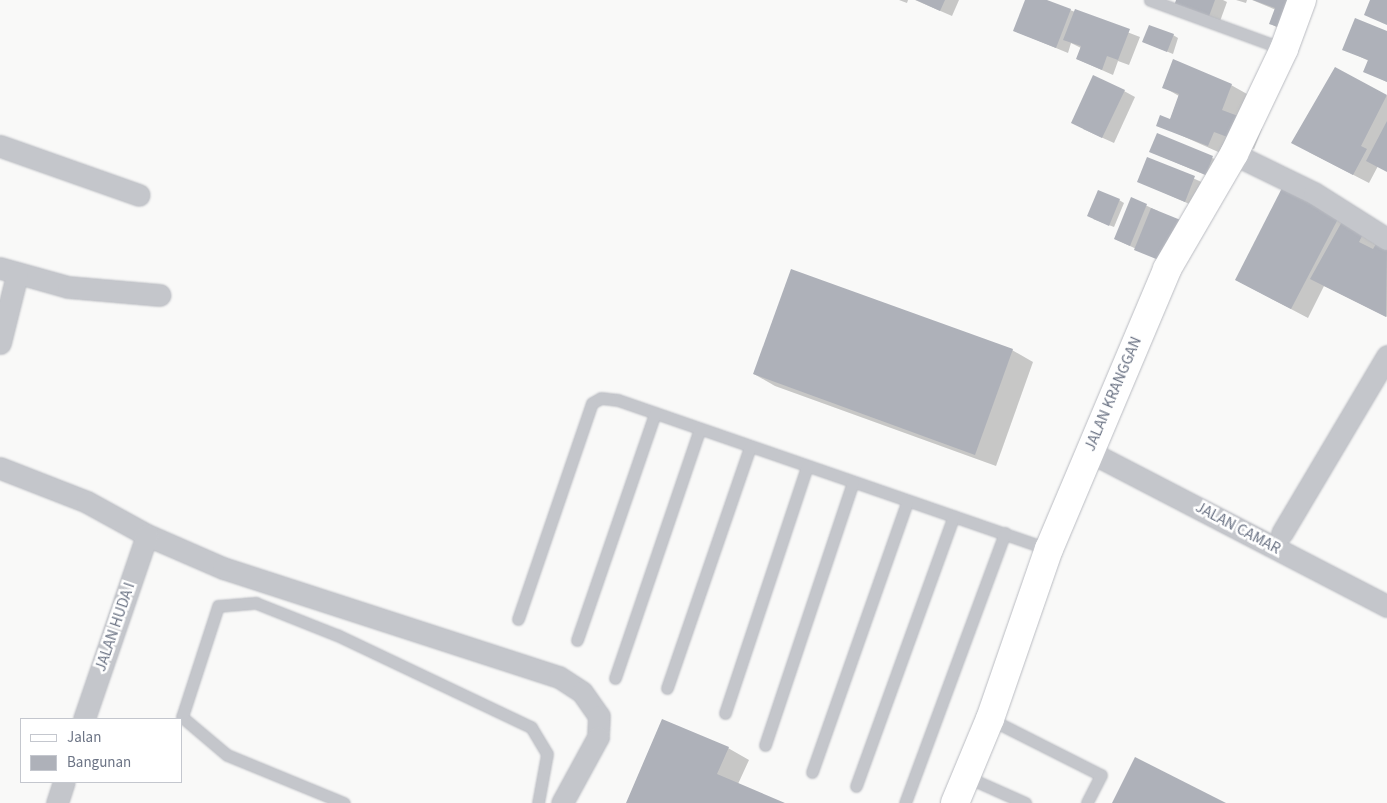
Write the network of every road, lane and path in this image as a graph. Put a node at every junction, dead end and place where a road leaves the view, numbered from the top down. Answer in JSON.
{"nodes":[{"id":1,"x":1150,"y":0,"type":"edge"},
{"id":2,"x":1302,"y":0,"type":"edge"},
{"id":3,"x":1284,"y":49,"type":"junction"},
{"id":4,"x":0,"y":146,"type":"edge"},
{"id":5,"x":1234,"y":154,"type":"junction"},
{"id":6,"x":139,"y":195,"type":"dead end"},
{"id":7,"x":1386,"y":237,"type":"edge"},
{"id":8,"x":9,"y":271,"type":"edge"},
{"id":9,"x":160,"y":295,"type":"dead end"},
{"id":10,"x":0,"y":344,"type":"edge"},
{"id":11,"x":1387,"y":356,"type":"edge"},
{"id":12,"x":655,"y":413,"type":"junction"},
{"id":13,"x":700,"y":429,"type":"junction"},
{"id":14,"x":750,"y":447,"type":"junction"},
{"id":15,"x":1088,"y":451,"type":"junction"},
{"id":16,"x":807,"y":466,"type":"junction"},
{"id":17,"x":0,"y":468,"type":"edge"},
{"id":18,"x":853,"y":482,"type":"junction"},
{"id":19,"x":907,"y":502,"type":"junction"},
{"id":20,"x":954,"y":516,"type":"junction"},
{"id":21,"x":1005,"y":533,"type":"junction"},
{"id":22,"x":1282,"y":533,"type":"dead end"},
{"id":23,"x":146,"y":535,"type":"junction"},
{"id":24,"x":1049,"y":549,"type":"junction"},
{"id":25,"x":1387,"y":606,"type":"edge"},
{"id":26,"x":518,"y":619,"type":"dead end"},
{"id":27,"x":577,"y":640,"type":"dead end"},
{"id":28,"x":615,"y":678,"type":"dead end"},
{"id":29,"x":667,"y":688,"type":"dead end"},
{"id":30,"x":725,"y":713,"type":"dead end"},
{"id":31,"x":84,"y":718,"type":"edge"},
{"id":32,"x":990,"y":719,"type":"junction"},
{"id":33,"x":765,"y":745,"type":"dead end"},
{"id":34,"x":812,"y":772,"type":"dead end"},
{"id":35,"x":967,"y":777,"type":"junction"},
{"id":36,"x":64,"y":783,"type":"edge"},
{"id":37,"x":856,"y":786,"type":"dead end"},
{"id":38,"x":57,"y":803,"type":"edge"},
{"id":39,"x":344,"y":803,"type":"edge"},
{"id":40,"x":538,"y":803,"type":"edge"},
{"id":41,"x":562,"y":803,"type":"edge"},
{"id":42,"x":905,"y":803,"type":"edge"},
{"id":43,"x":955,"y":803,"type":"edge"},
{"id":44,"x":1024,"y":803,"type":"edge"},
{"id":45,"x":1087,"y":803,"type":"edge"}],
"edges":[{"from":1,"to":3,"type":"lane"},
{"from":2,"to":3,"type":"main road","name":"JALAN KRANGGAN"},
{"from":3,"to":5,"type":"main road","name":"JALAN KRANGGAN"},
{"from":4,"to":6,"type":"street"},
{"from":5,"to":7,"type":"street"},
{"from":5,"to":15,"type":"main road","name":"JALAN KRANGGAN"},
{"from":8,"to":9,"type":"street"},
{"from":8,"to":10,"type":"street"},
{"from":11,"to":22,"type":"street"},
{"from":12,"to":13,"type":"lane"},
{"from":12,"to":26,"type":"lane"},
{"from":12,"to":27,"type":"lane"},
{"from":13,"to":14,"type":"lane"},
{"from":13,"to":28,"type":"lane"},
{"from":14,"to":16,"type":"lane"},
{"from":14,"to":29,"type":"lane"},
{"from":15,"to":24,"type":"main road","name":"JALAN KRANGGAN"},
{"from":15,"to":25,"type":"street","name":"JALAN CAMAR"},
{"from":16,"to":18,"type":"lane"},
{"from":16,"to":30,"type":"lane"},
{"from":17,"to":23,"type":"street"},
{"from":18,"to":19,"type":"lane"},
{"from":18,"to":33,"type":"lane"},
{"from":19,"to":20,"type":"lane"},
{"from":19,"to":34,"type":"lane"},
{"from":20,"to":21,"type":"lane"},
{"from":20,"to":37,"type":"lane"},
{"from":21,"to":24,"type":"lane"},
{"from":21,"to":42,"type":"lane"},
{"from":23,"to":31,"type":"street","name":"JALAN HUDA I"},
{"from":23,"to":41,"type":"street"},
{"from":24,"to":32,"type":"main road","name":"JALAN KRANGGAN"},
{"from":32,"to":35,"type":"main road","name":"JALAN KRANGGAN"},
{"from":32,"to":45,"type":"lane"},
{"from":35,"to":43,"type":"main road","name":"JALAN KRANGGAN"},
{"from":35,"to":44,"type":"lane"},
{"from":36,"to":38,"type":"street"},
{"from":39,"to":40,"type":"lane"}]}
